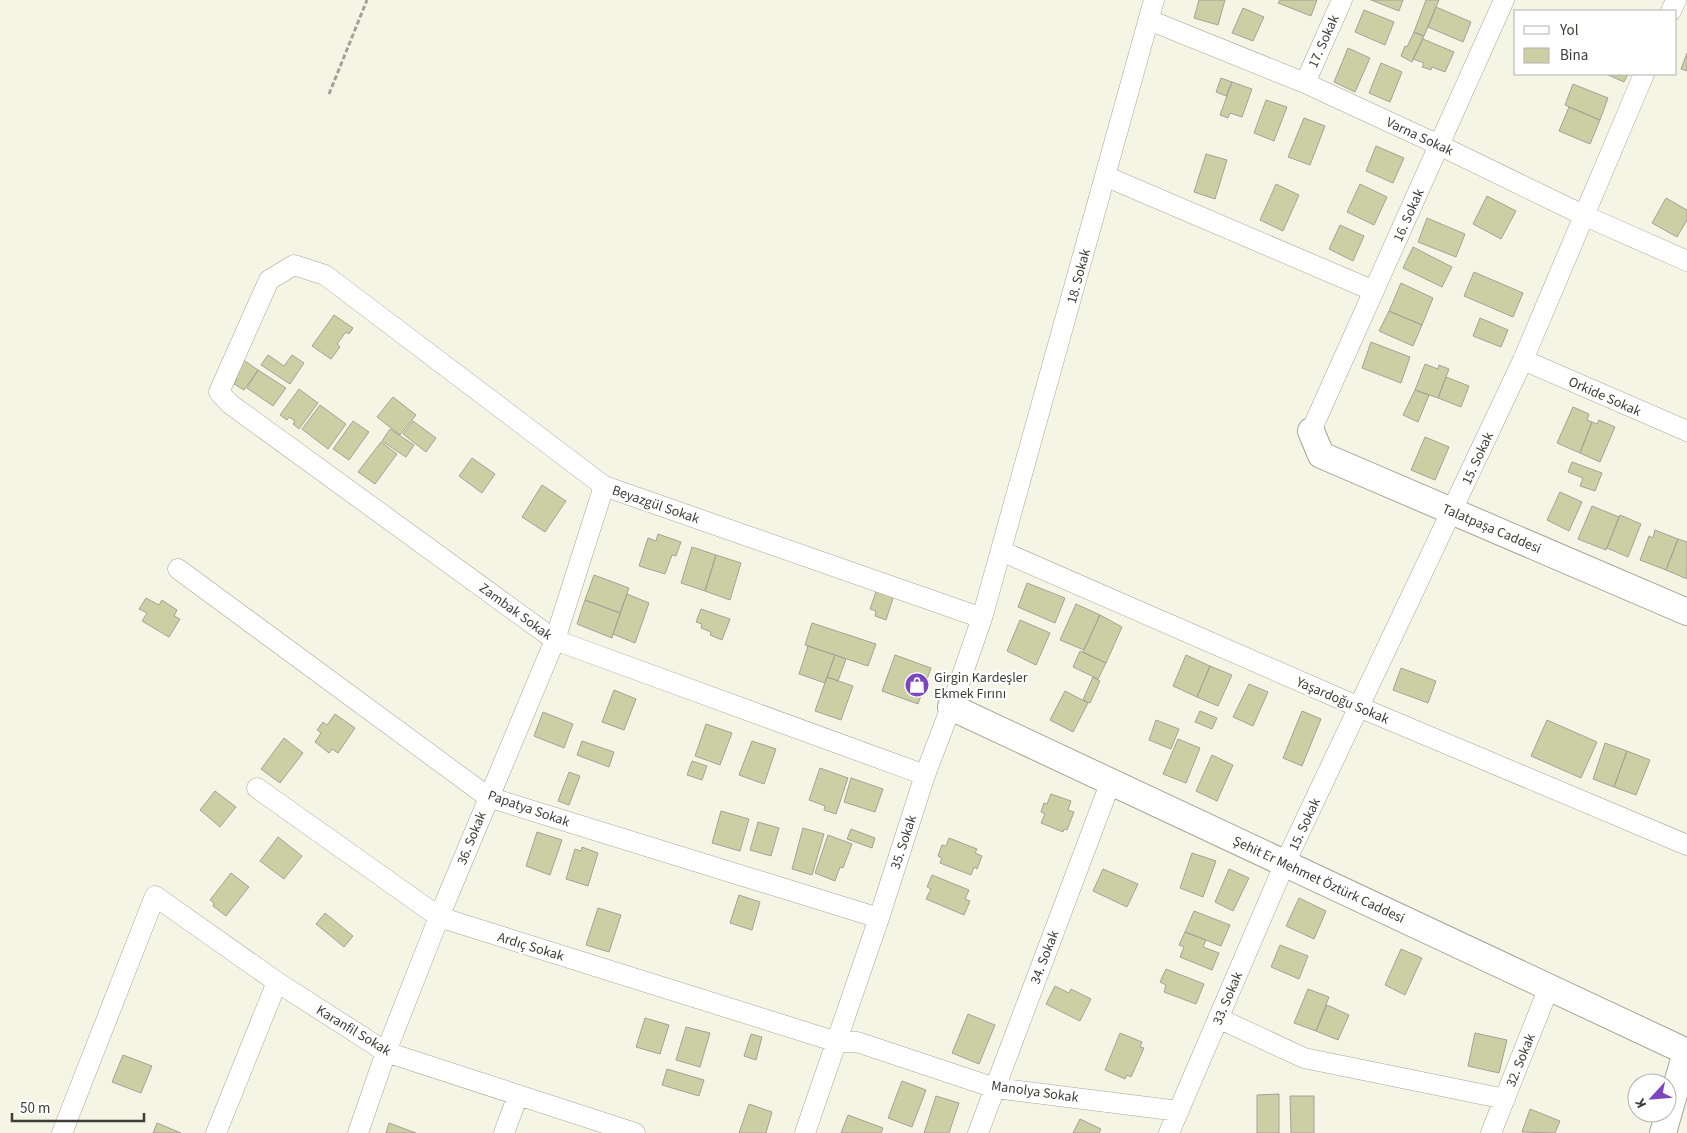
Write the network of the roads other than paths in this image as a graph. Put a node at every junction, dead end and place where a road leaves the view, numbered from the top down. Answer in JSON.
{"nodes":[{"id":1,"x":1154,"y":0,"type":"edge"},
{"id":2,"x":1342,"y":0,"type":"edge"},
{"id":3,"x":1504,"y":0,"type":"edge"},
{"id":4,"x":1148,"y":20,"type":"junction"},
{"id":5,"x":1644,"y":75,"type":"edge"},
{"id":6,"x":1305,"y":83,"type":"junction"},
{"id":7,"x":1439,"y":145,"type":"junction"},
{"id":8,"x":1105,"y":176,"type":"junction"},
{"id":9,"x":1583,"y":215,"type":"junction"},
{"id":10,"x":1687,"y":261,"type":"edge"},
{"id":11,"x":1374,"y":291,"type":"junction"},
{"id":12,"x":1523,"y":360,"type":"junction"},
{"id":13,"x":230,"y":404,"type":"joint"},
{"id":14,"x":1311,"y":431,"type":"joint"},
{"id":15,"x":1687,"y":431,"type":"edge"},
{"id":16,"x":604,"y":486,"type":"junction"},
{"id":17,"x":1452,"y":511,"type":"junction"},
{"id":18,"x":1001,"y":551,"type":"junction"},
{"id":19,"x":178,"y":569,"type":"dead end"},
{"id":20,"x":1687,"y":612,"type":"edge"},
{"id":21,"x":982,"y":618,"type":"junction"},
{"id":22,"x":555,"y":640,"type":"junction"},
{"id":23,"x":951,"y":707,"type":"junction"},
{"id":24,"x":1359,"y":707,"type":"junction"},
{"id":25,"x":925,"y":775,"type":"junction"},
{"id":26,"x":1111,"y":782,"type":"junction"},
{"id":27,"x":257,"y":788,"type":"dead end"},
{"id":28,"x":488,"y":797,"type":"junction"},
{"id":29,"x":1687,"y":845,"type":"edge"},
{"id":30,"x":1285,"y":863,"type":"junction"},
{"id":31,"x":439,"y":917,"type":"junction"},
{"id":32,"x":879,"y":918,"type":"junction"},
{"id":33,"x":277,"y":982,"type":"junction"},
{"id":34,"x":1549,"y":988,"type":"junction"},
{"id":35,"x":1218,"y":1018,"type":"junction"},
{"id":36,"x":837,"y":1042,"type":"junction"},
{"id":37,"x":386,"y":1052,"type":"junction"},
{"id":38,"x":1687,"y":1052,"type":"edge"},
{"id":39,"x":995,"y":1088,"type":"junction"},
{"id":40,"x":518,"y":1095,"type":"junction"},
{"id":41,"x":1505,"y":1099,"type":"junction"},
{"id":42,"x":1179,"y":1110,"type":"junction"},
{"id":43,"x":62,"y":1133,"type":"edge"},
{"id":44,"x":216,"y":1133,"type":"edge"},
{"id":45,"x":358,"y":1133,"type":"edge"},
{"id":46,"x":504,"y":1133,"type":"edge"},
{"id":47,"x":635,"y":1133,"type":"edge"},
{"id":48,"x":804,"y":1133,"type":"edge"},
{"id":49,"x":978,"y":1133,"type":"edge"},
{"id":50,"x":1169,"y":1133,"type":"edge"},
{"id":51,"x":1491,"y":1133,"type":"edge"},
{"id":52,"x":1663,"y":1133,"type":"edge"}],
"edges":[{"from":1,"to":4,"type":"street","name":"18. Sokak"},
{"from":2,"to":6,"type":"street","name":"17. Sokak"},
{"from":3,"to":7,"type":"street","name":"16. Sokak"},
{"from":4,"to":6,"type":"street","name":"Varna Sokak"},
{"from":4,"to":8,"type":"street","name":"18. Sokak"},
{"from":5,"to":9,"type":"street","name":"15. Sokak"},
{"from":6,"to":7,"type":"street","name":"Varna Sokak"},
{"from":7,"to":9,"type":"street","name":"Varna Sokak"},
{"from":7,"to":11,"type":"street","name":"16. Sokak"},
{"from":8,"to":11,"type":"street"},
{"from":8,"to":18,"type":"street","name":"18. Sokak"},
{"from":9,"to":10,"type":"street","name":"Varna Sokak"},
{"from":9,"to":12,"type":"street","name":"15. Sokak"},
{"from":11,"to":14,"type":"street","name":"16. Sokak"},
{"from":12,"to":15,"type":"street","name":"Orkide Sokak"},
{"from":12,"to":17,"type":"street","name":"15. Sokak"},
{"from":13,"to":16,"type":"street","name":"Beyazgül Sokak"},
{"from":13,"to":22,"type":"street","name":"Zambak Sokak"},
{"from":14,"to":17,"type":"street","name":"Talatpaşa Caddesi"},
{"from":16,"to":21,"type":"street","name":"Beyazgül Sokak"},
{"from":16,"to":22,"type":"street","name":"36. Sokak"},
{"from":17,"to":20,"type":"street","name":"Talatpaşa Caddesi"},
{"from":17,"to":24,"type":"street","name":"15. Sokak"},
{"from":18,"to":21,"type":"street","name":"35. Sokak"},
{"from":18,"to":24,"type":"street","name":"Yaşardoğu Sokak"},
{"from":19,"to":28,"type":"street","name":"Papatya Sokak"},
{"from":21,"to":23,"type":"street","name":"35. Sokak"},
{"from":22,"to":25,"type":"street","name":"Zambak Sokak"},
{"from":22,"to":28,"type":"street","name":"36. Sokak"},
{"from":23,"to":25,"type":"street","name":"35. Sokak"},
{"from":23,"to":26,"type":"street","name":"Şehit Er Mehmet Öztürk Caddesi"},
{"from":24,"to":29,"type":"street","name":"Yaşardoğu Sokak"},
{"from":24,"to":30,"type":"street","name":"15. Sokak"},
{"from":25,"to":32,"type":"street","name":"35. Sokak"},
{"from":26,"to":30,"type":"street","name":"Şehit Er Mehmet Öztürk Caddesi"},
{"from":26,"to":39,"type":"street","name":"34. Sokak"},
{"from":27,"to":31,"type":"street","name":"Ardıç Sokak"},
{"from":28,"to":31,"type":"street","name":"36. Sokak"},
{"from":28,"to":32,"type":"street","name":"Papatya Sokak"},
{"from":30,"to":34,"type":"street","name":"Şehit Er Mehmet Öztürk Caddesi"},
{"from":30,"to":35,"type":"street","name":"33. Sokak"},
{"from":31,"to":36,"type":"street","name":"Ardıç Sokak"},
{"from":31,"to":37,"type":"street","name":"36. Sokak"},
{"from":32,"to":36,"type":"street","name":"35. Sokak"},
{"from":33,"to":37,"type":"street","name":"Karanfil Sokak"},
{"from":33,"to":43,"type":"street","name":"Karanfil Sokak"},
{"from":33,"to":44,"type":"street"},
{"from":34,"to":38,"type":"street","name":"Şehit Er Mehmet Öztürk Caddesi"},
{"from":34,"to":41,"type":"street","name":"32. Sokak"},
{"from":35,"to":41,"type":"street"},
{"from":35,"to":42,"type":"street","name":"33. Sokak"},
{"from":36,"to":39,"type":"street","name":"Manolya Sokak"},
{"from":36,"to":48,"type":"street","name":"35. Sokak"},
{"from":37,"to":40,"type":"street","name":"Karanfil Sokak"},
{"from":37,"to":45,"type":"street","name":"36. Sokak"},
{"from":38,"to":52,"type":"street"},
{"from":39,"to":42,"type":"street","name":"Manolya Sokak"},
{"from":39,"to":49,"type":"street","name":"34. Sokak"},
{"from":40,"to":46,"type":"street"},
{"from":40,"to":47,"type":"street","name":"Karanfil Sokak"},
{"from":41,"to":51,"type":"street","name":"32. Sokak"},
{"from":42,"to":50,"type":"street","name":"33. Sokak"}]}
